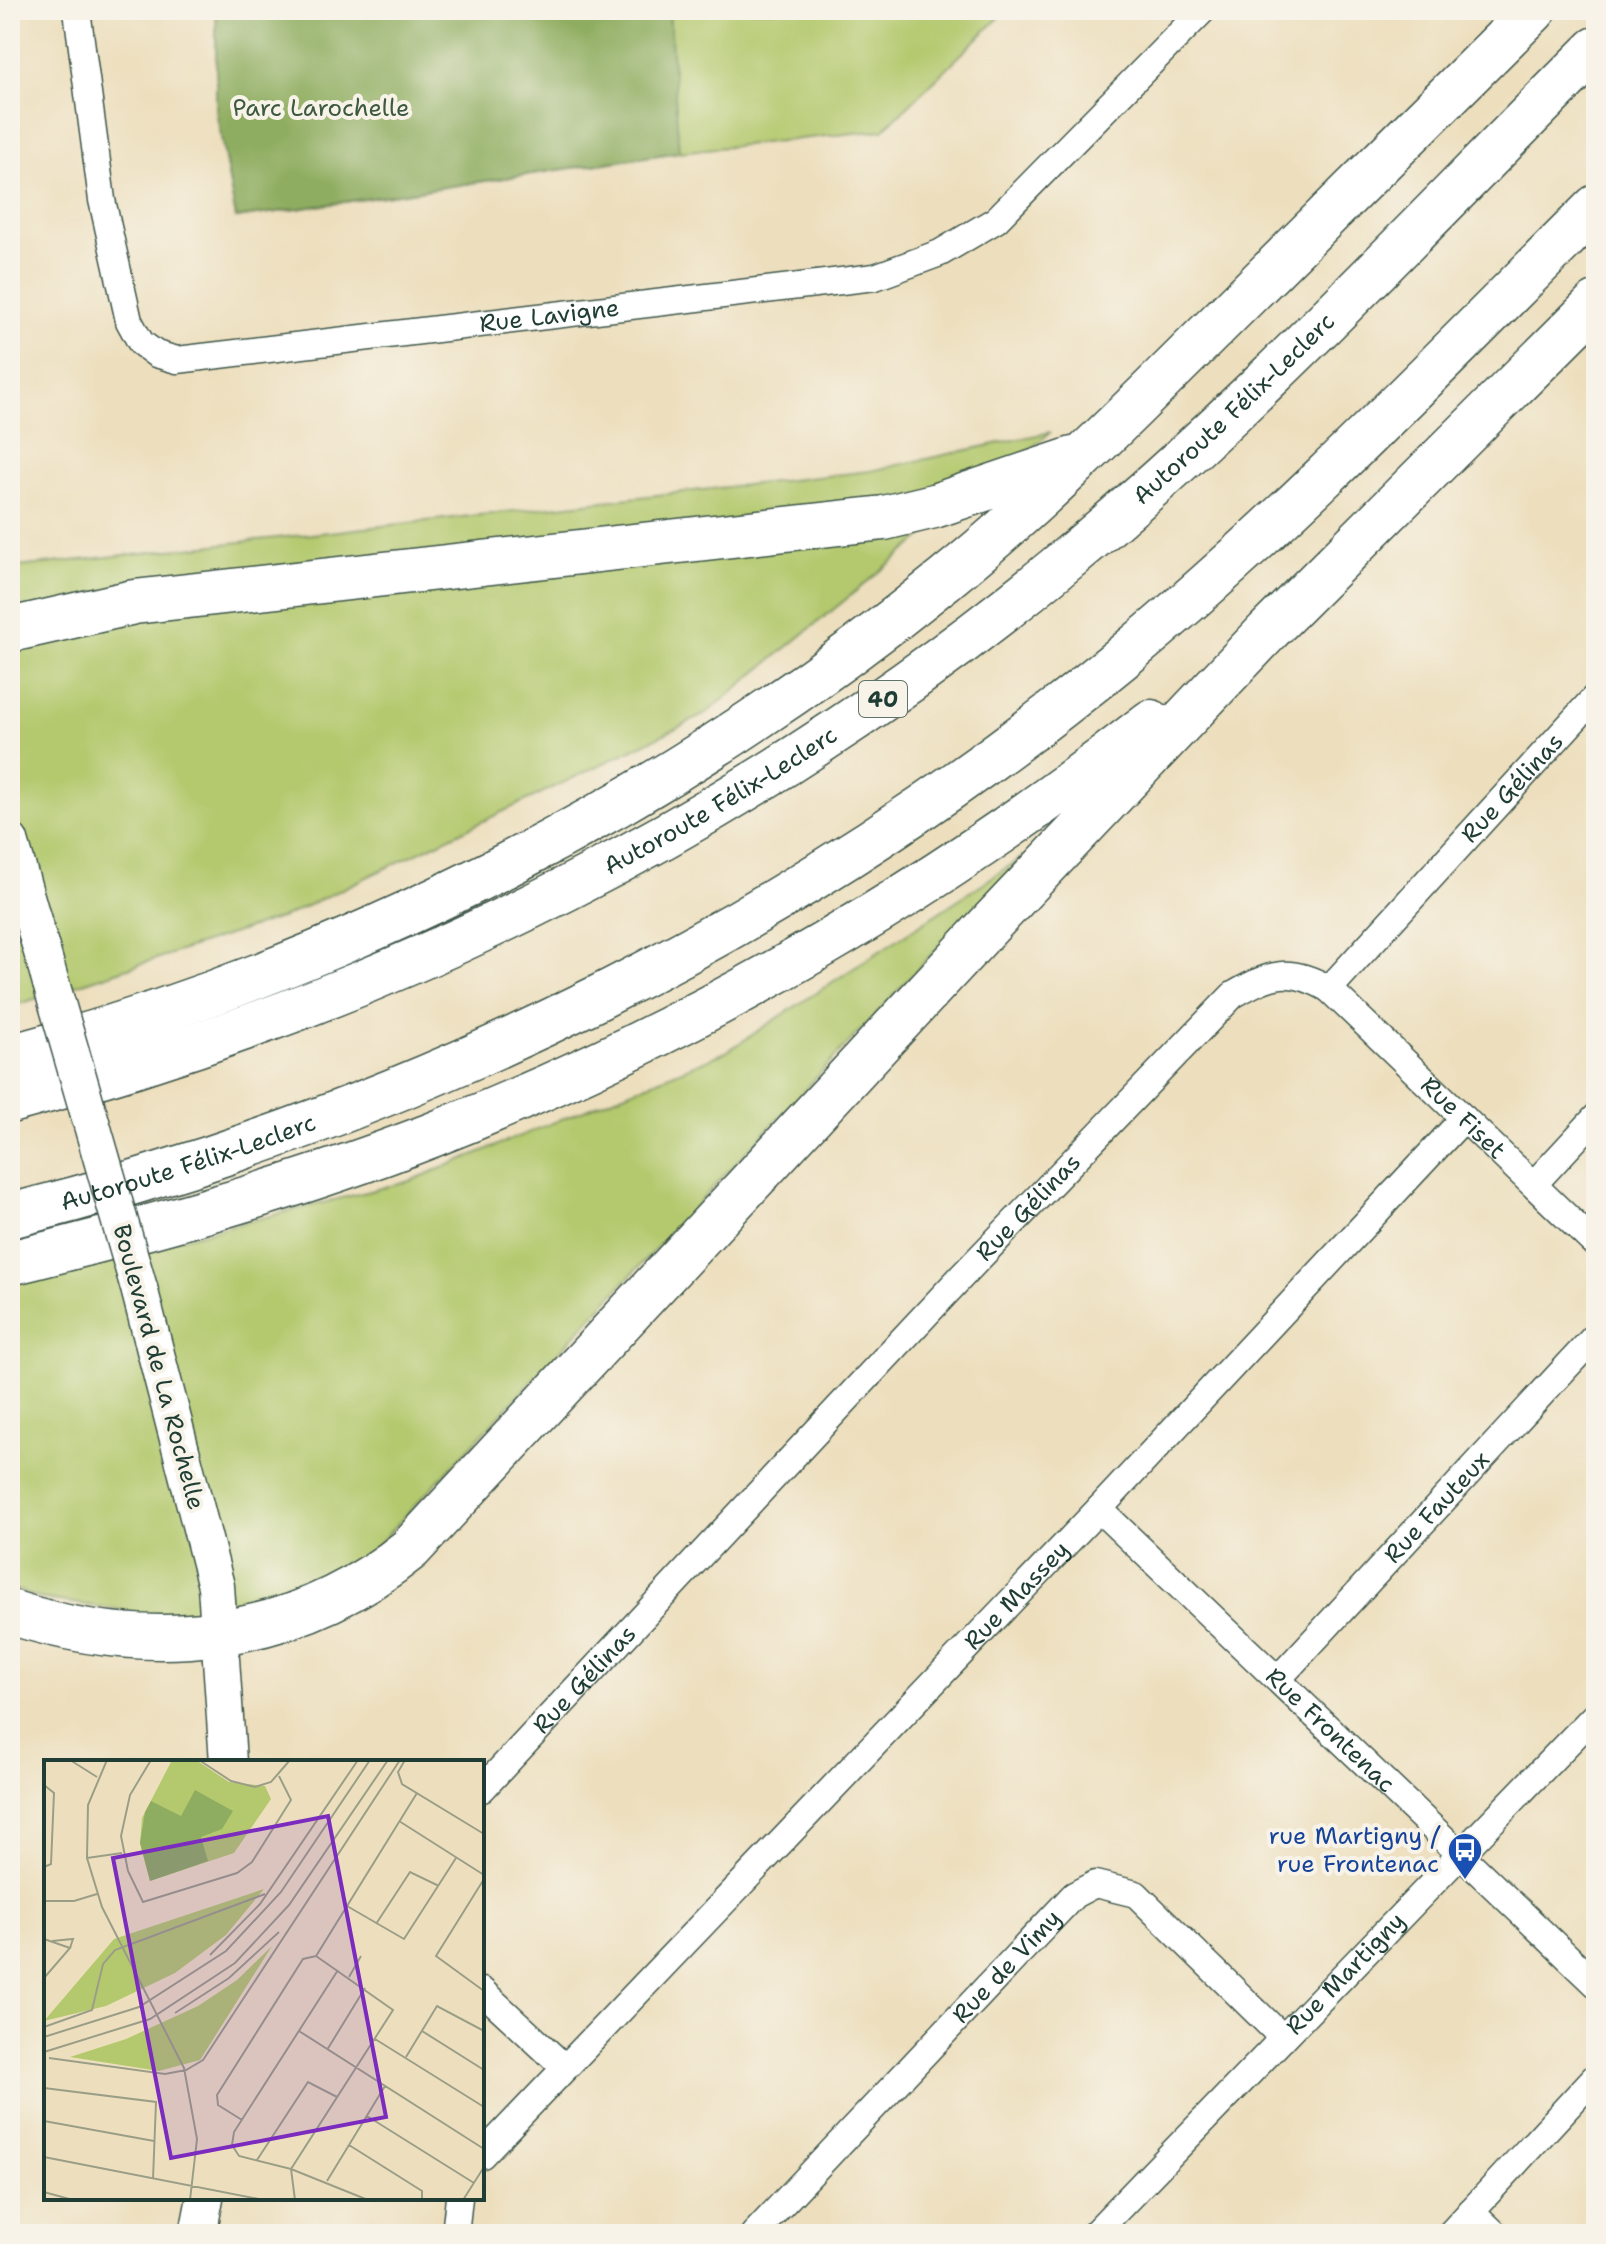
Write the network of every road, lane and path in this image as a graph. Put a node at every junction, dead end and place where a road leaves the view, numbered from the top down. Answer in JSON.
{"nodes":[{"id":1,"x":77,"y":10,"type":"edge"},
{"id":2,"x":1203,"y":10,"type":"edge"},
{"id":3,"x":1534,"y":10,"type":"edge"},
{"id":4,"x":1596,"y":49,"type":"edge"},
{"id":5,"x":1596,"y":207,"type":"edge"},
{"id":6,"x":1596,"y":304,"type":"edge"},
{"id":7,"x":1087,"y":454,"type":"junction"},
{"id":8,"x":10,"y":630,"type":"edge"},
{"id":9,"x":1268,"y":631,"type":"junction"},
{"id":10,"x":1596,"y":696,"type":"edge"},
{"id":11,"x":10,"y":841,"type":"edge"},
{"id":12,"x":1329,"y":989,"type":"junction"},
{"id":13,"x":10,"y":1057,"type":"edge"},
{"id":14,"x":10,"y":1101,"type":"edge"},
{"id":15,"x":1596,"y":1117,"type":"edge"},
{"id":16,"x":1464,"y":1118,"type":"junction"},
{"id":17,"x":1534,"y":1184,"type":"junction"},
{"id":18,"x":10,"y":1216,"type":"edge"},
{"id":19,"x":1596,"y":1245,"type":"edge"},
{"id":20,"x":10,"y":1263,"type":"edge"},
{"id":21,"x":1596,"y":1335,"type":"edge"},
{"id":22,"x":1099,"y":1509,"type":"junction"},
{"id":23,"x":10,"y":1612,"type":"edge"},
{"id":24,"x":222,"y":1634,"type":"junction"},
{"id":25,"x":1278,"y":1679,"type":"junction"},
{"id":26,"x":1596,"y":1714,"type":"edge"},
{"id":27,"x":228,"y":1760,"type":"edge"},
{"id":28,"x":484,"y":1787,"type":"edge"},
{"id":29,"x":1461,"y":1857,"type":"junction"},
{"id":30,"x":1596,"y":1984,"type":"edge"},
{"id":31,"x":484,"y":1993,"type":"edge"},
{"id":32,"x":1282,"y":2037,"type":"junction"},
{"id":33,"x":564,"y":2067,"type":"junction"},
{"id":34,"x":1596,"y":2076,"type":"edge"},
{"id":35,"x":484,"y":2153,"type":"edge"},
{"id":36,"x":205,"y":2200,"type":"edge"},
{"id":37,"x":459,"y":2200,"type":"edge"},
{"id":38,"x":1471,"y":2211,"type":"junction"},
{"id":39,"x":198,"y":2234,"type":"edge"},
{"id":40,"x":455,"y":2234,"type":"edge"},
{"id":41,"x":754,"y":2234,"type":"edge"},
{"id":42,"x":1094,"y":2234,"type":"edge"},
{"id":43,"x":1450,"y":2234,"type":"edge"},
{"id":44,"x":1495,"y":2234,"type":"edge"}],
"edges":[{"from":1,"to":2,"type":"street","name":"Rue Lavigne"},
{"from":3,"to":7,"type":"highway"},
{"from":4,"to":14,"type":"highway","name":"Autoroute Félix-Leclerc","number":"40"},
{"from":5,"to":18,"type":"highway","name":"Autoroute Félix-Leclerc"},
{"from":6,"to":9,"type":"highway"},
{"from":7,"to":8,"type":"highway"},
{"from":7,"to":13,"type":"highway"},
{"from":9,"to":20,"type":"highway"},
{"from":9,"to":24,"type":"highway"},
{"from":10,"to":12,"type":"street","name":"Rue Gélinas"},
{"from":11,"to":24,"type":"street","name":"Boulevard de La Rochelle","bridge":true},
{"from":12,"to":16,"type":"street","name":"Rue Fiset"},
{"from":12,"to":28,"type":"street","name":"Rue Gélinas"},
{"from":15,"to":17,"type":"street"},
{"from":16,"to":17,"type":"street","name":"Rue Fiset"},
{"from":16,"to":22,"type":"street","name":"Rue Massey"},
{"from":17,"to":19,"type":"street","name":"Rue Fiset"},
{"from":21,"to":25,"type":"street","name":"Rue Fauteux"},
{"from":22,"to":25,"type":"street","name":"Rue Frontenac"},
{"from":22,"to":33,"type":"street","name":"Rue Massey"},
{"from":23,"to":24,"type":"highway"},
{"from":24,"to":27,"type":"street","name":"Boulevard de La Rochelle"},
{"from":25,"to":29,"type":"street","name":"Rue Frontenac"},
{"from":26,"to":29,"type":"street","name":"Rue Martigny"},
{"from":29,"to":30,"type":"street","name":"Rue Frontenac"},
{"from":29,"to":32,"type":"street","name":"Rue Martigny"},
{"from":31,"to":33,"type":"street"},
{"from":32,"to":41,"type":"street","name":"Rue de Vimy"},
{"from":32,"to":42,"type":"street","name":"Rue Martigny"},
{"from":33,"to":35,"type":"street","name":"Rue Massey"},
{"from":34,"to":38,"type":"street"},
{"from":36,"to":39,"type":"street"},
{"from":37,"to":40,"type":"street"},
{"from":38,"to":43,"type":"street"},
{"from":38,"to":44,"type":"street"}]}
